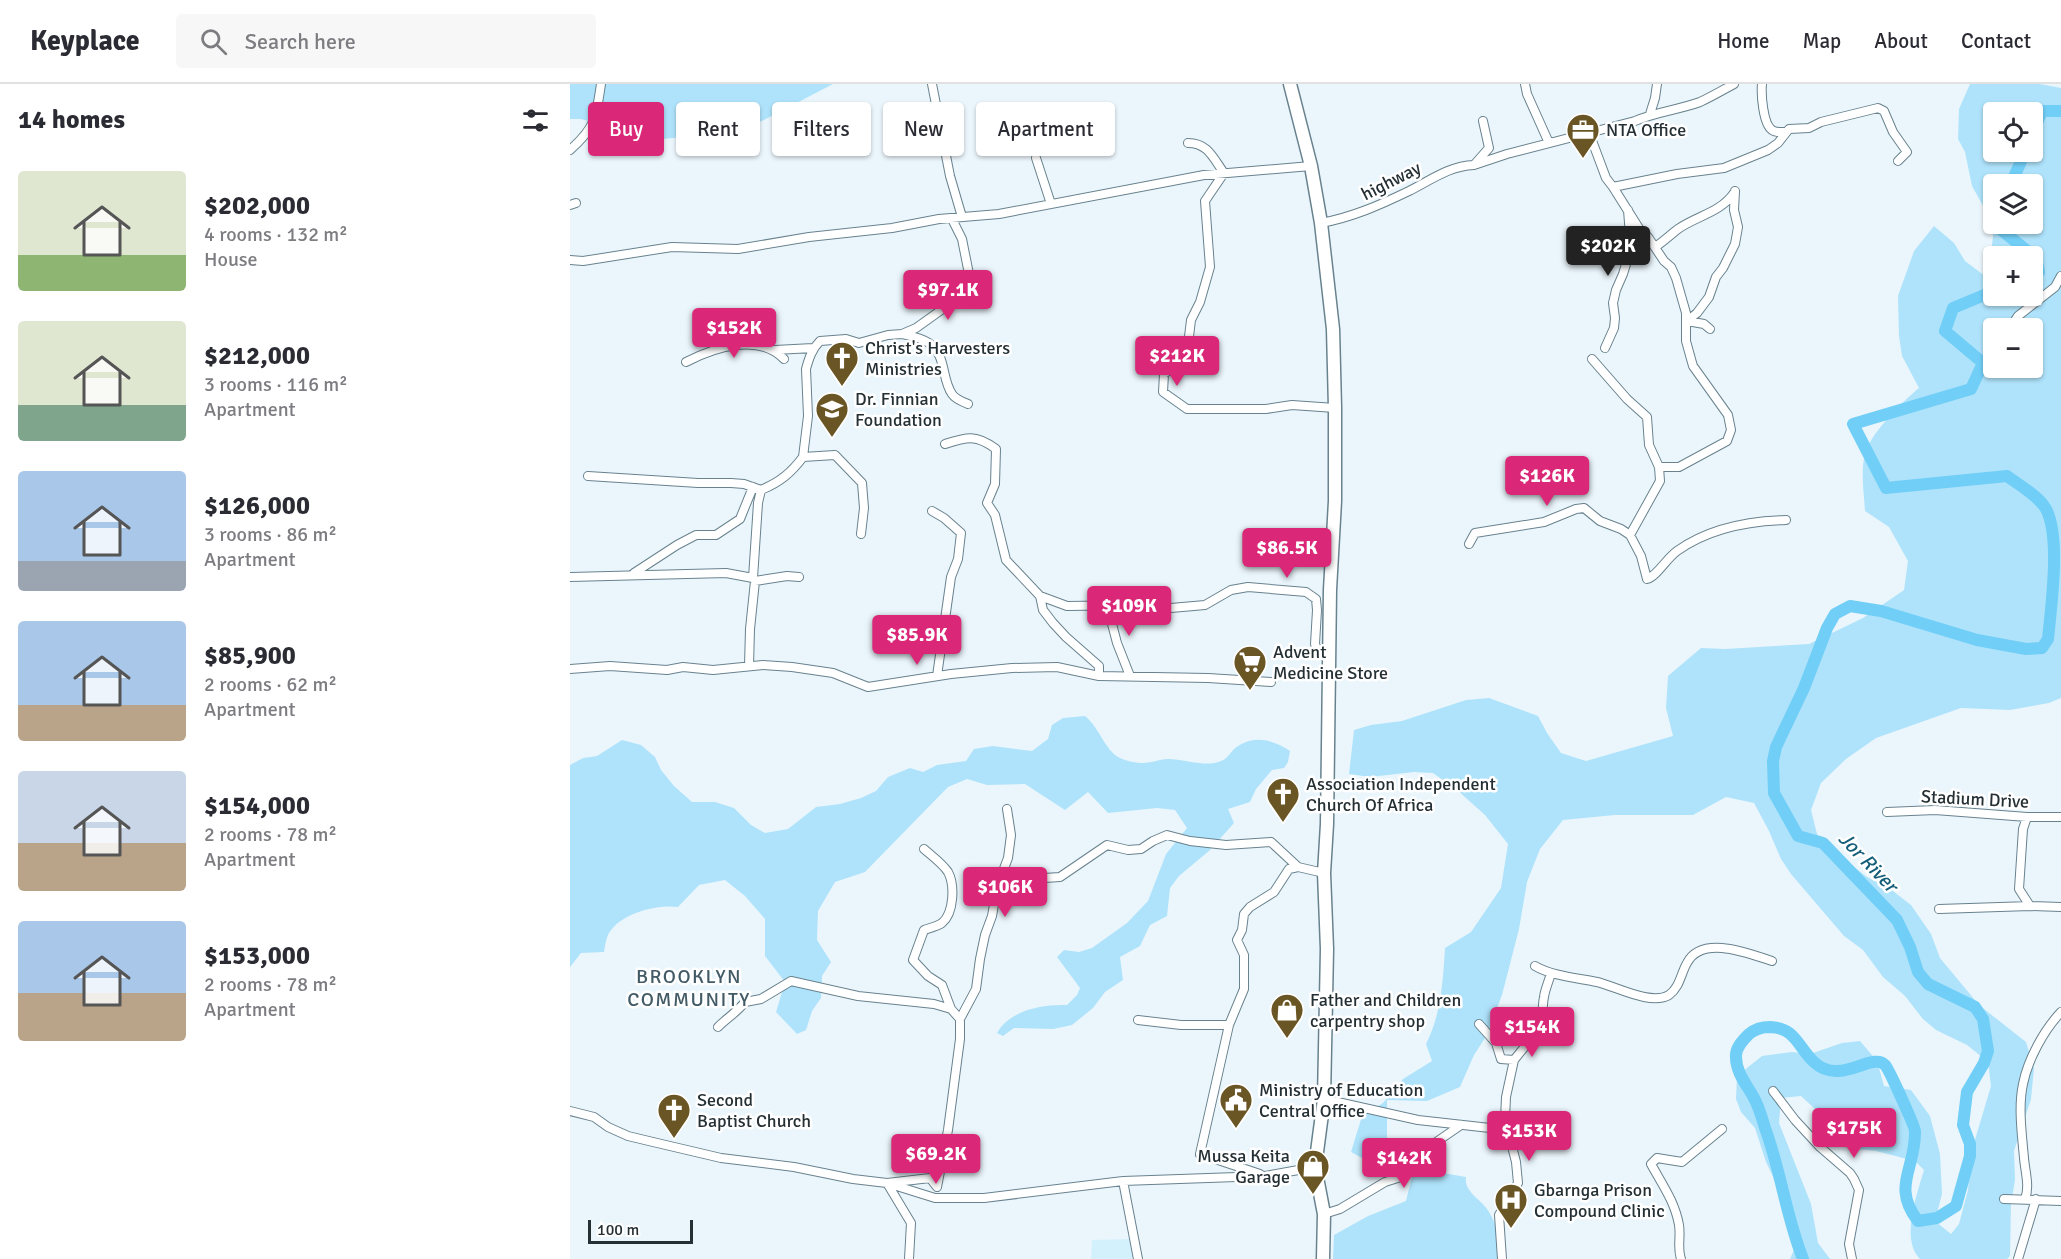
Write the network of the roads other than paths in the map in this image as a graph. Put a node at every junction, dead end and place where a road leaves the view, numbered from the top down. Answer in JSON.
{"nodes":[{"id":1,"x":601,"y":84,"type":"edge"},
{"id":2,"x":932,"y":84,"type":"edge"},
{"id":3,"x":1290,"y":84,"type":"edge"},
{"id":4,"x":1525,"y":84,"type":"edge"},
{"id":5,"x":1657,"y":84,"type":"edge"},
{"id":6,"x":1734,"y":84,"type":"edge"},
{"id":7,"x":1762,"y":84,"type":"edge"},
{"id":8,"x":1650,"y":114,"type":"junction"},
{"id":9,"x":1483,"y":121,"type":"dead end"},
{"id":10,"x":1786,"y":132,"type":"junction"},
{"id":11,"x":1586,"y":133,"type":"junction"},
{"id":12,"x":1188,"y":142,"type":"dead end"},
{"id":13,"x":1549,"y":143,"type":"junction"},
{"id":14,"x":570,"y":150,"type":"edge"},
{"id":15,"x":1036,"y":158,"type":"dead end"},
{"id":16,"x":1898,"y":161,"type":"dead end"},
{"id":17,"x":1474,"y":165,"type":"junction"},
{"id":18,"x":1311,"y":166,"type":"junction"},
{"id":19,"x":1224,"y":173,"type":"junction"},
{"id":20,"x":1613,"y":188,"type":"junction"},
{"id":21,"x":1051,"y":204,"type":"junction"},
{"id":22,"x":1628,"y":209,"type":"junction"},
{"id":23,"x":962,"y":217,"type":"junction"},
{"id":24,"x":952,"y":219,"type":"junction"},
{"id":25,"x":1321,"y":223,"type":"junction"},
{"id":26,"x":1655,"y":247,"type":"junction"},
{"id":27,"x":570,"y":260,"type":"edge"},
{"id":28,"x":2061,"y":276,"type":"edge"},
{"id":29,"x":2017,"y":318,"type":"edge"},
{"id":30,"x":1687,"y":321,"type":"junction"},
{"id":31,"x":1710,"y":329,"type":"dead end"},
{"id":32,"x":902,"y":334,"type":"junction"},
{"id":33,"x":813,"y":348,"type":"junction"},
{"id":34,"x":1605,"y":348,"type":"dead end"},
{"id":35,"x":775,"y":350,"type":"junction"},
{"id":36,"x":784,"y":359,"type":"dead end"},
{"id":37,"x":1592,"y":359,"type":"dead end"},
{"id":38,"x":686,"y":362,"type":"dead end"},
{"id":39,"x":968,"y":404,"type":"dead end"},
{"id":40,"x":1335,"y":408,"type":"junction"},
{"id":41,"x":945,"y":444,"type":"dead end"},
{"id":42,"x":803,"y":457,"type":"junction"},
{"id":43,"x":1659,"y":467,"type":"junction"},
{"id":44,"x":588,"y":476,"type":"dead end"},
{"id":45,"x":757,"y":488,"type":"junction"},
{"id":46,"x":932,"y":511,"type":"dead end"},
{"id":47,"x":1786,"y":520,"type":"dead end"},
{"id":48,"x":861,"y":534,"type":"dead end"},
{"id":49,"x":1630,"y":535,"type":"junction"},
{"id":50,"x":1469,"y":544,"type":"dead end"},
{"id":51,"x":632,"y":574,"type":"junction"},
{"id":52,"x":570,"y":577,"type":"edge"},
{"id":53,"x":799,"y":577,"type":"dead end"},
{"id":54,"x":754,"y":579,"type":"junction"},
{"id":55,"x":1040,"y":596,"type":"junction"},
{"id":56,"x":1107,"y":605,"type":"junction"},
{"id":57,"x":1329,"y":652,"type":"junction"},
{"id":58,"x":749,"y":666,"type":"junction"},
{"id":59,"x":570,"y":669,"type":"edge"},
{"id":60,"x":937,"y":676,"type":"junction"},
{"id":61,"x":1099,"y":676,"type":"junction"},
{"id":62,"x":1130,"y":676,"type":"junction"},
{"id":63,"x":1271,"y":682,"type":"dead end"},
{"id":64,"x":1007,"y":809,"type":"dead end"},
{"id":65,"x":1887,"y":812,"type":"dead end"},
{"id":66,"x":2028,"y":817,"type":"junction"},
{"id":67,"x":2061,"y":817,"type":"edge"},
{"id":68,"x":924,"y":849,"type":"dead end"},
{"id":69,"x":1298,"y":867,"type":"junction"},
{"id":70,"x":1324,"y":873,"type":"junction"},
{"id":71,"x":999,"y":881,"type":"junction"},
{"id":72,"x":2030,"y":906,"type":"junction"},
{"id":73,"x":2061,"y":907,"type":"edge"},
{"id":74,"x":1939,"y":909,"type":"dead end"},
{"id":75,"x":1772,"y":961,"type":"dead end"},
{"id":76,"x":1535,"y":966,"type":"dead end"},
{"id":77,"x":1551,"y":973,"type":"junction"},
{"id":78,"x":951,"y":1009,"type":"junction"},
{"id":79,"x":2061,"y":1012,"type":"edge"},
{"id":80,"x":960,"y":1019,"type":"junction"},
{"id":81,"x":1138,"y":1020,"type":"dead end"},
{"id":82,"x":1479,"y":1024,"type":"dead end"},
{"id":83,"x":1229,"y":1025,"type":"junction"},
{"id":84,"x":718,"y":1027,"type":"dead end"},
{"id":85,"x":1514,"y":1060,"type":"junction"},
{"id":86,"x":1773,"y":1091,"type":"dead end"},
{"id":87,"x":1324,"y":1099,"type":"junction"},
{"id":88,"x":570,"y":1111,"type":"edge"},
{"id":89,"x":1461,"y":1125,"type":"junction"},
{"id":90,"x":1490,"y":1128,"type":"dead end"},
{"id":91,"x":1722,"y":1129,"type":"dead end"},
{"id":92,"x":1315,"y":1167,"type":"junction"},
{"id":93,"x":1265,"y":1176,"type":"junction"},
{"id":94,"x":1123,"y":1181,"type":"junction"},
{"id":95,"x":887,"y":1183,"type":"junction"},
{"id":96,"x":2004,"y":1199,"type":"dead end"},
{"id":97,"x":2025,"y":1199,"type":"junction"},
{"id":98,"x":2036,"y":1199,"type":"junction"},
{"id":99,"x":2061,"y":1201,"type":"edge"},
{"id":100,"x":1324,"y":1214,"type":"junction"},
{"id":101,"x":909,"y":1259,"type":"edge"},
{"id":102,"x":1138,"y":1259,"type":"edge"},
{"id":103,"x":1323,"y":1259,"type":"edge"},
{"id":104,"x":1502,"y":1259,"type":"edge"},
{"id":105,"x":1681,"y":1259,"type":"edge"},
{"id":106,"x":1852,"y":1259,"type":"edge"},
{"id":107,"x":2018,"y":1259,"type":"edge"}],
"edges":[{"from":1,"to":14,"type":"street"},
{"from":2,"to":23,"type":"street"},
{"from":3,"to":18,"type":"main road"},
{"from":4,"to":13,"type":"street"},
{"from":5,"to":8,"type":"street"},
{"from":6,"to":8,"type":"street","name":"highway"},
{"from":7,"to":10,"type":"street"},
{"from":8,"to":11,"type":"street","name":"highway"},
{"from":9,"to":17,"type":"street"},
{"from":10,"to":16,"type":"street"},
{"from":10,"to":20,"type":"street"},
{"from":11,"to":13,"type":"street","name":"highway"},
{"from":11,"to":20,"type":"street"},
{"from":12,"to":19,"type":"street"},
{"from":13,"to":17,"type":"street","name":"highway"},
{"from":15,"to":21,"type":"street"},
{"from":17,"to":25,"type":"street","name":"highway"},
{"from":18,"to":19,"type":"street"},
{"from":18,"to":25,"type":"main road"},
{"from":19,"to":21,"type":"street"},
{"from":19,"to":40,"type":"street"},
{"from":20,"to":22,"type":"street"},
{"from":21,"to":23,"type":"street"},
{"from":22,"to":26,"type":"street"},
{"from":22,"to":34,"type":"street"},
{"from":23,"to":24,"type":"street"},
{"from":24,"to":27,"type":"street"},
{"from":24,"to":32,"type":"street"},
{"from":25,"to":40,"type":"main road"},
{"from":26,"to":30,"type":"street"},
{"from":26,"to":30,"type":"street"},
{"from":28,"to":29,"type":"street"},
{"from":30,"to":31,"type":"street"},
{"from":30,"to":43,"type":"street"},
{"from":32,"to":33,"type":"street"},
{"from":32,"to":39,"type":"street"},
{"from":33,"to":35,"type":"street"},
{"from":33,"to":42,"type":"street"},
{"from":35,"to":36,"type":"street"},
{"from":35,"to":38,"type":"street"},
{"from":37,"to":43,"type":"street"},
{"from":40,"to":57,"type":"main road"},
{"from":41,"to":55,"type":"street"},
{"from":42,"to":45,"type":"street"},
{"from":42,"to":48,"type":"street"},
{"from":43,"to":49,"type":"street"},
{"from":44,"to":45,"type":"street"},
{"from":45,"to":51,"type":"street"},
{"from":45,"to":54,"type":"street"},
{"from":46,"to":60,"type":"street"},
{"from":47,"to":49,"type":"street"},
{"from":49,"to":50,"type":"street"},
{"from":51,"to":52,"type":"street"},
{"from":51,"to":54,"type":"street"},
{"from":53,"to":54,"type":"street"},
{"from":54,"to":58,"type":"street"},
{"from":55,"to":56,"type":"street"},
{"from":55,"to":61,"type":"street"},
{"from":56,"to":57,"type":"street"},
{"from":56,"to":62,"type":"street"},
{"from":57,"to":70,"type":"main road"},
{"from":58,"to":59,"type":"street"},
{"from":58,"to":60,"type":"street"},
{"from":60,"to":61,"type":"street"},
{"from":61,"to":62,"type":"street"},
{"from":62,"to":63,"type":"street"},
{"from":64,"to":71,"type":"street"},
{"from":65,"to":66,"type":"street","name":"Stadium Drive"},
{"from":66,"to":67,"type":"street","name":"Stadium Drive"},
{"from":66,"to":72,"type":"street"},
{"from":68,"to":78,"type":"street"},
{"from":69,"to":70,"type":"street"},
{"from":69,"to":71,"type":"street"},
{"from":69,"to":83,"type":"street"},
{"from":70,"to":87,"type":"main road"},
{"from":71,"to":80,"type":"street"},
{"from":72,"to":73,"type":"street"},
{"from":72,"to":74,"type":"street"},
{"from":75,"to":77,"type":"street"},
{"from":76,"to":77,"type":"street"},
{"from":77,"to":85,"type":"street"},
{"from":78,"to":80,"type":"street"},
{"from":78,"to":84,"type":"street"},
{"from":79,"to":97,"type":"street"},
{"from":80,"to":95,"type":"street"},
{"from":81,"to":83,"type":"street"},
{"from":82,"to":85,"type":"street"},
{"from":83,"to":93,"type":"street"},
{"from":85,"to":104,"type":"street"},
{"from":86,"to":106,"type":"street"},
{"from":87,"to":89,"type":"street"},
{"from":87,"to":92,"type":"main road"},
{"from":88,"to":95,"type":"street"},
{"from":89,"to":90,"type":"street"},
{"from":89,"to":100,"type":"street"},
{"from":91,"to":105,"type":"street"},
{"from":92,"to":93,"type":"street"},
{"from":92,"to":100,"type":"main road"},
{"from":93,"to":94,"type":"street"},
{"from":94,"to":95,"type":"street"},
{"from":94,"to":102,"type":"street"},
{"from":95,"to":101,"type":"street"},
{"from":96,"to":97,"type":"street"},
{"from":97,"to":98,"type":"street"},
{"from":98,"to":99,"type":"street"},
{"from":98,"to":107,"type":"street"},
{"from":100,"to":103,"type":"main road"}]}
